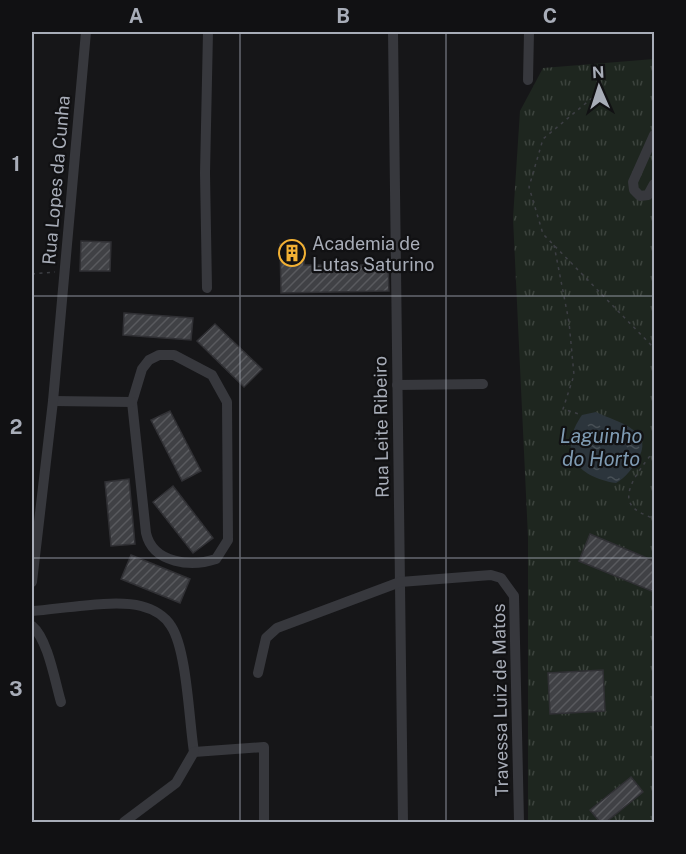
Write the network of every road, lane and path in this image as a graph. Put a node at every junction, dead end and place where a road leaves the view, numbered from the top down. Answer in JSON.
{"nodes":[{"id":1,"x":86,"y":32,"type":"edge"},
{"id":2,"x":208,"y":32,"type":"edge"},
{"id":3,"x":393,"y":32,"type":"edge"},
{"id":4,"x":529,"y":32,"type":"edge"},
{"id":5,"x":528,"y":80,"type":"dead end"},
{"id":6,"x":592,"y":98,"type":"dead end"},
{"id":7,"x":654,"y":135,"type":"edge"},
{"id":8,"x":654,"y":184,"type":"edge"},
{"id":9,"x":554,"y":244,"type":"junction"},
{"id":10,"x":65,"y":271,"type":"junction"},
{"id":11,"x":32,"y":274,"type":"edge"},
{"id":12,"x":207,"y":288,"type":"dead end"},
{"id":13,"x":654,"y":348,"type":"edge"},
{"id":14,"x":483,"y":384,"type":"dead end"},
{"id":15,"x":397,"y":385,"type":"junction"},
{"id":16,"x":53,"y":401,"type":"junction"},
{"id":17,"x":132,"y":402,"type":"junction"},
{"id":18,"x":582,"y":415,"type":"dead end"},
{"id":19,"x":654,"y":450,"type":"edge"},
{"id":20,"x":654,"y":519,"type":"edge"},
{"id":21,"x":32,"y":582,"type":"edge"},
{"id":22,"x":400,"y":582,"type":"junction"},
{"id":23,"x":32,"y":611,"type":"edge"},
{"id":24,"x":32,"y":626,"type":"edge"},
{"id":25,"x":258,"y":673,"type":"dead end"},
{"id":26,"x":62,"y":702,"type":"dead end"},
{"id":27,"x":194,"y":752,"type":"junction"},
{"id":28,"x":124,"y":822,"type":"edge"},
{"id":29,"x":264,"y":822,"type":"edge"},
{"id":30,"x":404,"y":822,"type":"edge"},
{"id":31,"x":519,"y":822,"type":"edge"}],
"edges":[{"from":1,"to":10,"type":"street","name":"Rua Lopes da Cunha"},
{"from":2,"to":12,"type":"street"},
{"from":3,"to":15,"type":"street","name":"Rua Leite Ribeiro"},
{"from":4,"to":5,"type":"street"},
{"from":6,"to":9,"type":"path"},
{"from":7,"to":8,"type":"street"},
{"from":9,"to":13,"type":"path"},
{"from":9,"to":18,"type":"path"},
{"from":10,"to":11,"type":"path"},
{"from":10,"to":16,"type":"street","name":"Rua Lopes da Cunha"},
{"from":14,"to":15,"type":"street"},
{"from":15,"to":22,"type":"street","name":"Rua Leite Ribeiro"},
{"from":16,"to":17,"type":"street"},
{"from":16,"to":21,"type":"street","name":"Rua Lopes da Cunha"},
{"from":17,"to":17,"type":"street"},
{"from":19,"to":20,"type":"path"},
{"from":22,"to":25,"type":"street","name":"Travessa Luiz de Matos"},
{"from":22,"to":30,"type":"street","name":"Rua Leite Ribeiro"},
{"from":22,"to":31,"type":"street","name":"Travessa Luiz de Matos"},
{"from":23,"to":27,"type":"street"},
{"from":24,"to":26,"type":"street"},
{"from":27,"to":28,"type":"street"},
{"from":27,"to":29,"type":"street"}]}
